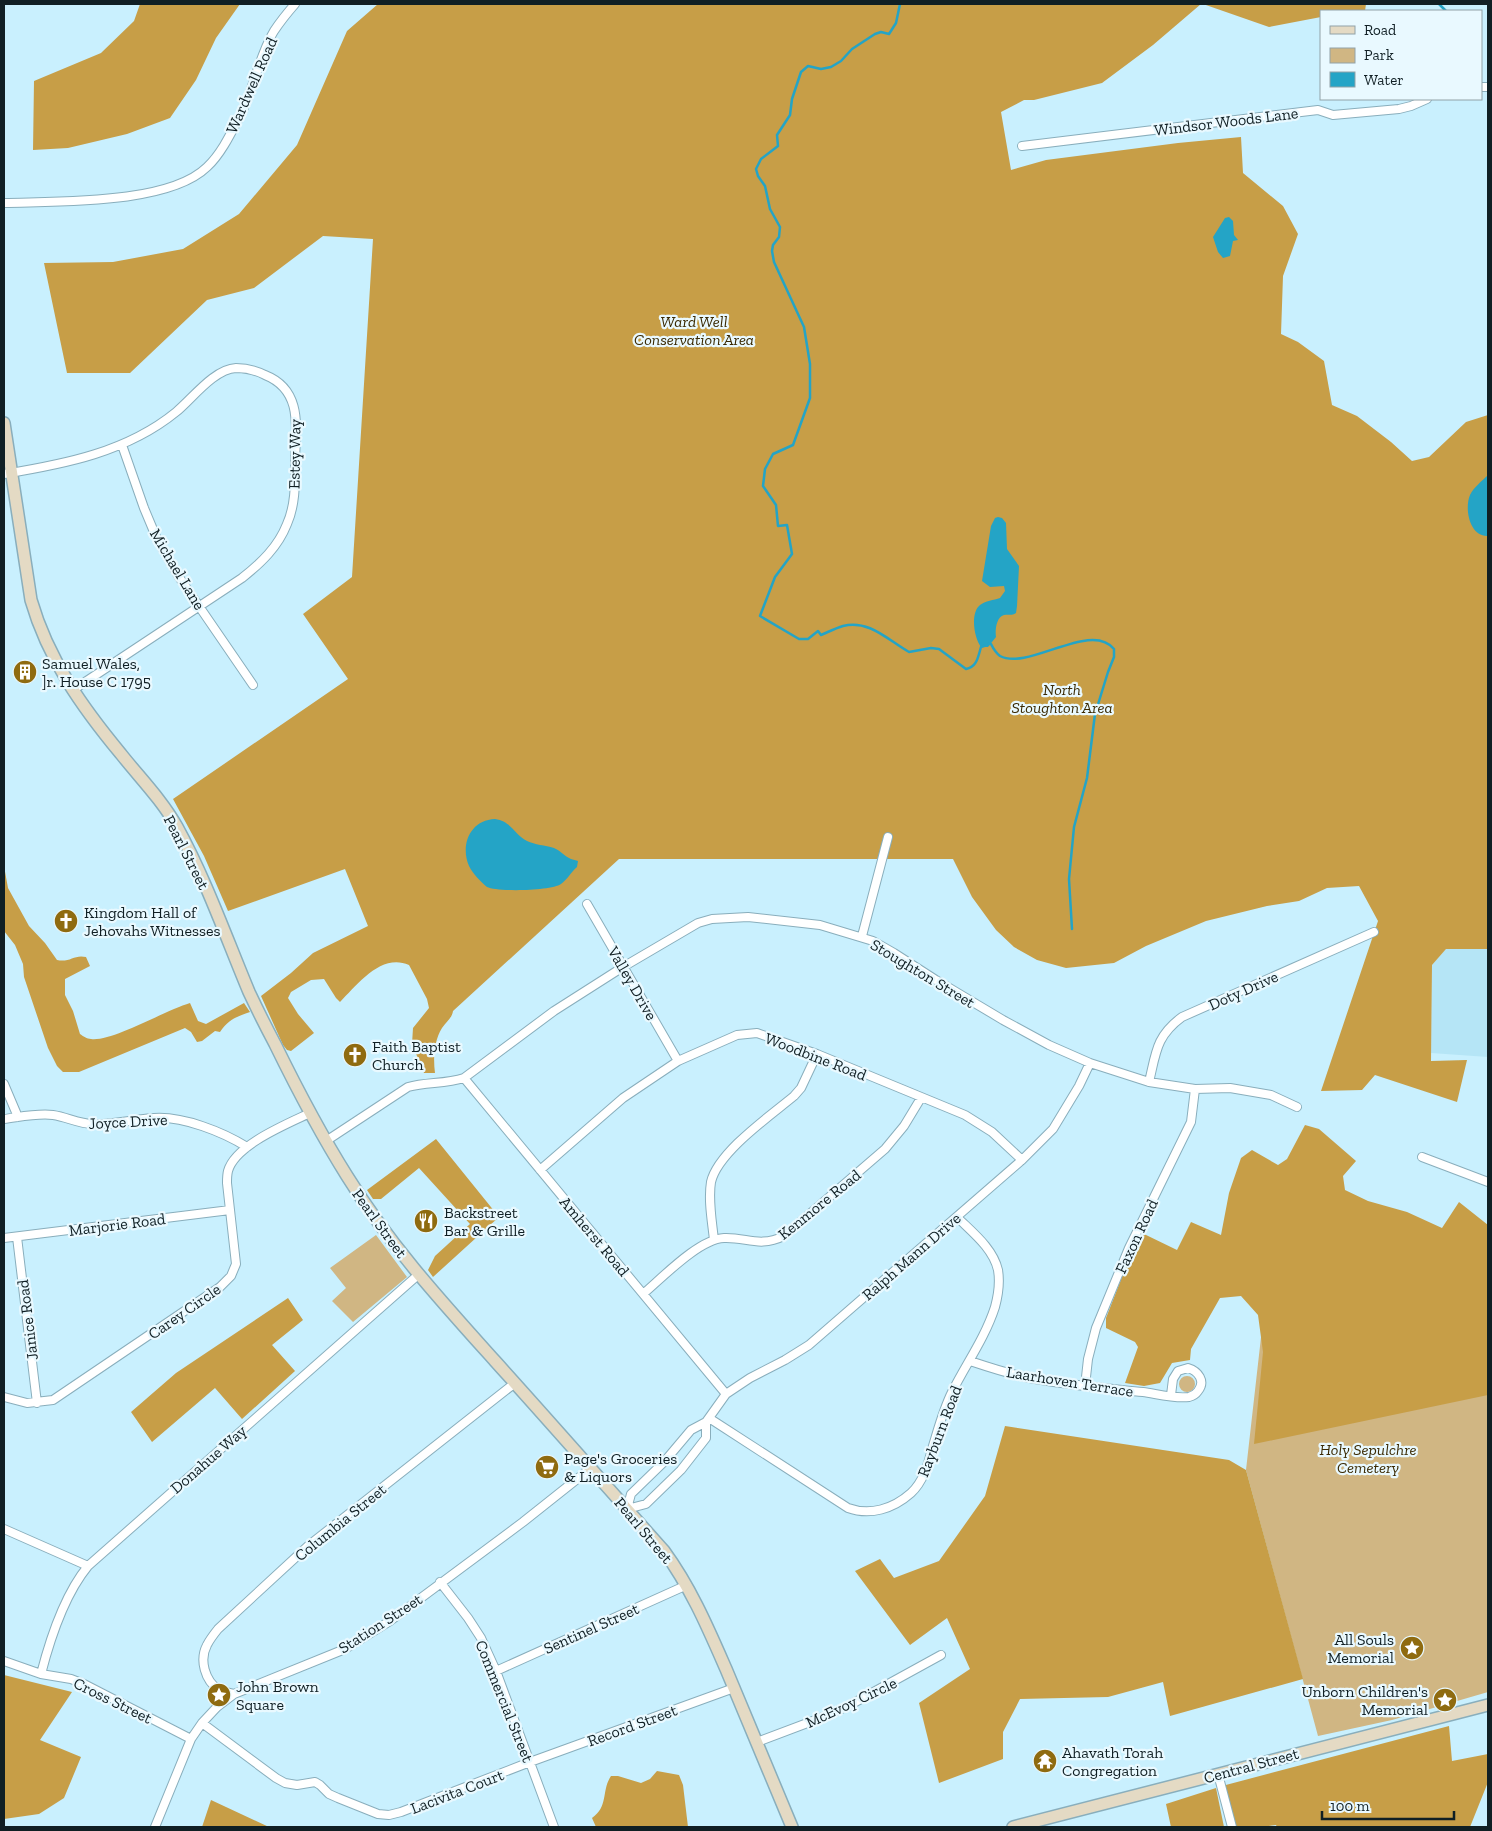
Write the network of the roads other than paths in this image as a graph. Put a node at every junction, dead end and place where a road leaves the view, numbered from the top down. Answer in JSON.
{"nodes":[{"id":1,"x":295,"y":4,"type":"edge"},
{"id":2,"x":1425,"y":100,"type":"edge"},
{"id":3,"x":1022,"y":146,"type":"dead end"},
{"id":4,"x":4,"y":203,"type":"edge"},
{"id":5,"x":4,"y":423,"type":"edge"},
{"id":6,"x":122,"y":445,"type":"junction"},
{"id":7,"x":8,"y":473,"type":"edge"},
{"id":8,"x":200,"y":606,"type":"junction"},
{"id":9,"x":253,"y":684,"type":"dead end"},
{"id":10,"x":73,"y":690,"type":"junction"},
{"id":11,"x":888,"y":837,"type":"dead end"},
{"id":12,"x":587,"y":904,"type":"dead end"},
{"id":13,"x":1374,"y":932,"type":"dead end"},
{"id":14,"x":862,"y":936,"type":"junction"},
{"id":15,"x":623,"y":967,"type":"junction"},
{"id":16,"x":817,"y":1054,"type":"junction"},
{"id":17,"x":678,"y":1061,"type":"junction"},
{"id":18,"x":1090,"y":1063,"type":"junction"},
{"id":19,"x":464,"y":1078,"type":"junction"},
{"id":20,"x":1149,"y":1082,"type":"junction"},
{"id":21,"x":4,"y":1084,"type":"edge"},
{"id":22,"x":1195,"y":1089,"type":"junction"},
{"id":23,"x":921,"y":1098,"type":"junction"},
{"id":24,"x":1297,"y":1107,"type":"dead end"},
{"id":25,"x":310,"y":1113,"type":"junction"},
{"id":26,"x":18,"y":1117,"type":"junction"},
{"id":27,"x":4,"y":1119,"type":"edge"},
{"id":28,"x":326,"y":1141,"type":"junction"},
{"id":29,"x":247,"y":1147,"type":"junction"},
{"id":30,"x":1422,"y":1157,"type":"dead end"},
{"id":31,"x":1022,"y":1160,"type":"junction"},
{"id":32,"x":540,"y":1170,"type":"junction"},
{"id":33,"x":1488,"y":1182,"type":"edge"},
{"id":34,"x":230,"y":1210,"type":"junction"},
{"id":35,"x":957,"y":1217,"type":"junction"},
{"id":36,"x":17,"y":1236,"type":"junction"},
{"id":37,"x":4,"y":1238,"type":"edge"},
{"id":38,"x":714,"y":1240,"type":"junction"},
{"id":39,"x":418,"y":1275,"type":"junction"},
{"id":40,"x":643,"y":1294,"type":"junction"},
{"id":41,"x":970,"y":1361,"type":"junction"},
{"id":42,"x":515,"y":1383,"type":"junction"},
{"id":43,"x":1084,"y":1386,"type":"junction"},
{"id":44,"x":726,"y":1394,"type":"junction"},
{"id":45,"x":1171,"y":1395,"type":"junction"},
{"id":46,"x":4,"y":1397,"type":"edge"},
{"id":47,"x":37,"y":1403,"type":"junction"},
{"id":48,"x":708,"y":1420,"type":"junction"},
{"id":49,"x":591,"y":1468,"type":"junction"},
{"id":50,"x":627,"y":1509,"type":"junction"},
{"id":51,"x":4,"y":1529,"type":"edge"},
{"id":52,"x":88,"y":1566,"type":"junction"},
{"id":53,"x":440,"y":1582,"type":"junction"},
{"id":54,"x":687,"y":1585,"type":"junction"},
{"id":55,"x":941,"y":1655,"type":"dead end"},
{"id":56,"x":4,"y":1661,"type":"edge"},
{"id":57,"x":496,"y":1670,"type":"junction"},
{"id":58,"x":41,"y":1674,"type":"junction"},
{"id":59,"x":212,"y":1684,"type":"junction"},
{"id":60,"x":734,"y":1688,"type":"junction"},
{"id":61,"x":234,"y":1694,"type":"junction"},
{"id":62,"x":1488,"y":1705,"type":"edge"},
{"id":63,"x":216,"y":1707,"type":"junction"},
{"id":64,"x":202,"y":1723,"type":"junction"},
{"id":65,"x":191,"y":1739,"type":"junction"},
{"id":66,"x":757,"y":1742,"type":"junction"},
{"id":67,"x":530,"y":1762,"type":"junction"},
{"id":68,"x":1218,"y":1774,"type":"junction"},
{"id":69,"x":154,"y":1827,"type":"edge"},
{"id":70,"x":554,"y":1827,"type":"edge"},
{"id":71,"x":792,"y":1827,"type":"edge"},
{"id":72,"x":1013,"y":1827,"type":"edge"},
{"id":73,"x":1232,"y":1827,"type":"edge"}],
"edges":[{"from":1,"to":4,"type":"street","name":"Wardwell Road"},
{"from":2,"to":3,"type":"street","name":"Windsor Woods Lane"},
{"from":5,"to":7,"type":"main road","name":"Pearl Street"},
{"from":6,"to":7,"type":"street","name":"Estey Way"},
{"from":6,"to":8,"type":"street","name":"Michael Lane"},
{"from":6,"to":8,"type":"street","name":"Estey Way"},
{"from":7,"to":10,"type":"main road","name":"Pearl Street"},
{"from":8,"to":9,"type":"street","name":"Michael Lane"},
{"from":8,"to":10,"type":"street","name":"Estey Way"},
{"from":10,"to":25,"type":"main road","name":"Pearl Street"},
{"from":11,"to":14,"type":"street"},
{"from":12,"to":15,"type":"street","name":"Valley Drive"},
{"from":13,"to":20,"type":"street","name":"Doty Drive"},
{"from":14,"to":15,"type":"street","name":"Stoughton Street"},
{"from":14,"to":18,"type":"street","name":"Stoughton Street"},
{"from":15,"to":17,"type":"street","name":"Valley Drive"},
{"from":15,"to":19,"type":"street","name":"Stoughton Street"},
{"from":16,"to":17,"type":"street","name":"Woodbine Road"},
{"from":16,"to":23,"type":"street","name":"Woodbine Road"},
{"from":16,"to":38,"type":"street"},
{"from":17,"to":32,"type":"street","name":"Woodbine Road"},
{"from":18,"to":20,"type":"street","name":"Stoughton Street"},
{"from":18,"to":31,"type":"street","name":"Ralph Mann Drive"},
{"from":19,"to":28,"type":"street","name":"Stoughton Street"},
{"from":19,"to":32,"type":"street","name":"Amherst Road"},
{"from":20,"to":22,"type":"street","name":"Stoughton Street"},
{"from":21,"to":26,"type":"street"},
{"from":22,"to":24,"type":"street","name":"Stoughton Street"},
{"from":22,"to":43,"type":"street","name":"Faxon Road"},
{"from":23,"to":31,"type":"street","name":"Woodbine Road"},
{"from":23,"to":38,"type":"street","name":"Kenmore Road"},
{"from":25,"to":28,"type":"main road","name":"Pearl Street"},
{"from":25,"to":29,"type":"street","name":"Carey Circle"},
{"from":26,"to":27,"type":"street","name":"Joyce Drive"},
{"from":26,"to":29,"type":"street","name":"Joyce Drive"},
{"from":28,"to":39,"type":"main road","name":"Pearl Street"},
{"from":29,"to":34,"type":"street","name":"Carey Circle"},
{"from":30,"to":33,"type":"street"},
{"from":31,"to":35,"type":"street","name":"Ralph Mann Drive"},
{"from":32,"to":40,"type":"street","name":"Amherst Road"},
{"from":34,"to":36,"type":"street","name":"Marjorie Road"},
{"from":34,"to":47,"type":"street","name":"Carey Circle"},
{"from":35,"to":41,"type":"street","name":"Rayburn Road"},
{"from":35,"to":44,"type":"street","name":"Ralph Mann Drive"},
{"from":36,"to":37,"type":"street","name":"Marjorie Road"},
{"from":36,"to":47,"type":"street","name":"Janice Road"},
{"from":38,"to":40,"type":"street","name":"Kenmore Road"},
{"from":39,"to":42,"type":"main road","name":"Pearl Street"},
{"from":39,"to":52,"type":"street","name":"Donahue Way"},
{"from":40,"to":44,"type":"street","name":"Amherst Road"},
{"from":41,"to":43,"type":"street","name":"Laarhoven Terrace"},
{"from":41,"to":48,"type":"street","name":"Rayburn Road"},
{"from":42,"to":49,"type":"main road","name":"Pearl Street"},
{"from":42,"to":59,"type":"street","name":"Columbia Street"},
{"from":43,"to":45,"type":"street","name":"Laarhoven Terrace"},
{"from":44,"to":48,"type":"street","name":"Ralph Mann Drive"},
{"from":45,"to":45,"type":"street","name":"Laarhoven Terrace"},
{"from":46,"to":47,"type":"street","name":"Carey Circle"},
{"from":48,"to":50,"type":"street","name":"Ralph Mann Drive"},
{"from":48,"to":50,"type":"street","name":"Ralph Mann Drive"},
{"from":49,"to":50,"type":"main road","name":"Pearl Street"},
{"from":49,"to":53,"type":"street","name":"Station Street"},
{"from":50,"to":54,"type":"main road","name":"Pearl Street"},
{"from":51,"to":52,"type":"street"},
{"from":52,"to":58,"type":"street","name":"Donahue Way"},
{"from":53,"to":57,"type":"street","name":"Commercial Street"},
{"from":53,"to":61,"type":"street","name":"Station Street"},
{"from":54,"to":57,"type":"street","name":"Sentinel Street"},
{"from":54,"to":60,"type":"main road","name":"Pearl Street"},
{"from":55,"to":66,"type":"street","name":"McEvoy Circle"},
{"from":56,"to":58,"type":"street","name":"Cross Street"},
{"from":57,"to":67,"type":"street","name":"Commercial Street"},
{"from":58,"to":65,"type":"street","name":"Cross Street"},
{"from":59,"to":61,"type":"street"},
{"from":59,"to":63,"type":"street","name":"Columbia Street"},
{"from":60,"to":66,"type":"main road","name":"Pearl Street"},
{"from":60,"to":67,"type":"street","name":"Record Street"},
{"from":61,"to":63,"type":"street","name":"Station Street"},
{"from":62,"to":68,"type":"main road","name":"Central Street"},
{"from":63,"to":64,"type":"street","name":"Station Street"},
{"from":64,"to":65,"type":"street","name":"Station Street"},
{"from":64,"to":67,"type":"street","name":"Lacivita Court"},
{"from":65,"to":69,"type":"street","name":"Station Street"},
{"from":66,"to":71,"type":"main road","name":"Pearl Street"},
{"from":67,"to":70,"type":"street","name":"Commercial Street"},
{"from":68,"to":72,"type":"main road","name":"Central Street"},
{"from":68,"to":73,"type":"street"}]}
